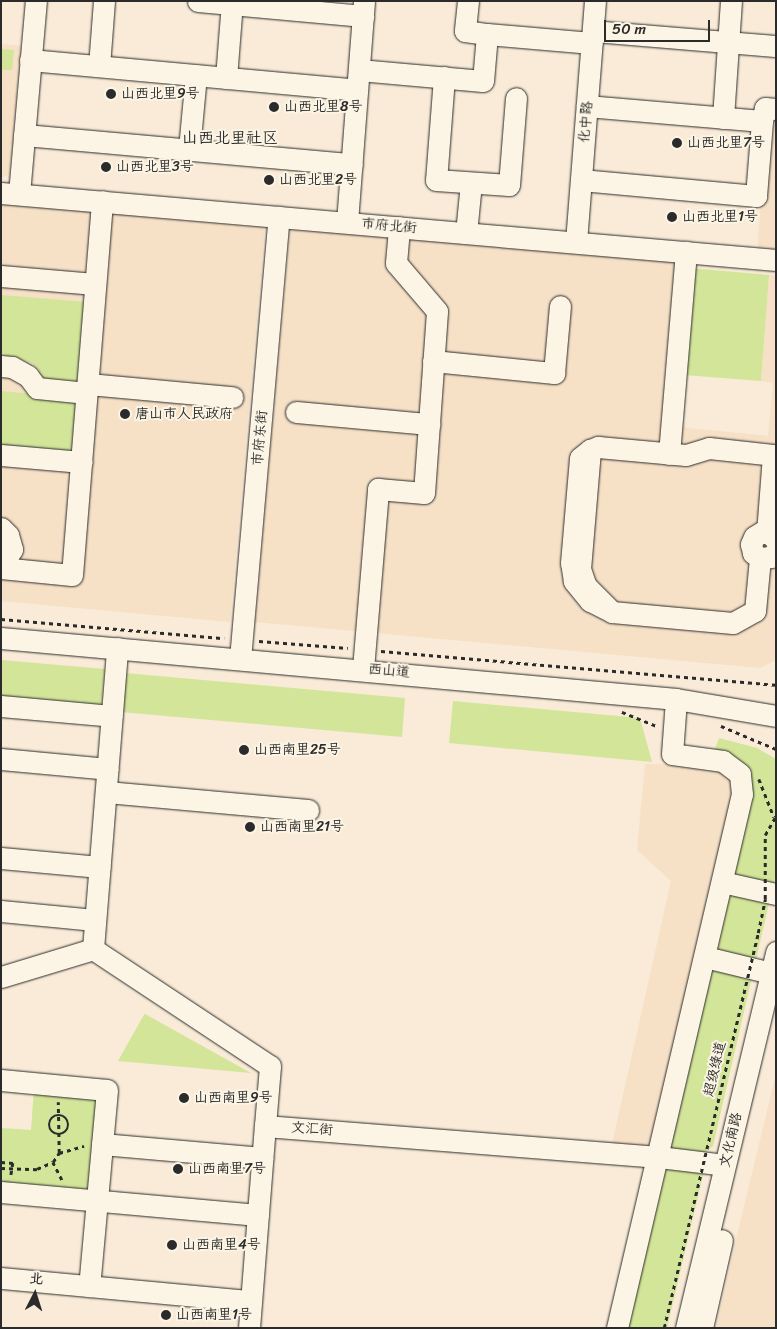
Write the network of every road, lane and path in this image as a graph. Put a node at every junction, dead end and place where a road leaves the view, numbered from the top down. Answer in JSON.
{"nodes":[{"id":1,"x":36,"y":1,"type":"edge"},
{"id":2,"x":104,"y":1,"type":"edge"},
{"id":3,"x":198,"y":1,"type":"edge"},
{"id":4,"x":468,"y":1,"type":"edge"},
{"id":5,"x":595,"y":1,"type":"edge"},
{"id":6,"x":731,"y":1,"type":"edge"},
{"id":7,"x":232,"y":3,"type":"edge"},
{"id":8,"x":364,"y":9,"type":"edge"},
{"id":9,"x":488,"y":34,"type":"junction"},
{"id":10,"x":592,"y":37,"type":"junction"},
{"id":11,"x":728,"y":42,"type":"junction"},
{"id":12,"x":776,"y":46,"type":"edge"},
{"id":13,"x":30,"y":60,"type":"junction"},
{"id":14,"x":98,"y":66,"type":"junction"},
{"id":15,"x":196,"y":75,"type":"junction"},
{"id":16,"x":444,"y":77,"type":"junction"},
{"id":17,"x":226,"y":78,"type":"junction"},
{"id":18,"x":358,"y":80,"type":"junction"},
{"id":19,"x":516,"y":98,"type":"dead end"},
{"id":20,"x":587,"y":106,"type":"junction"},
{"id":21,"x":769,"y":115,"type":"edge"},
{"id":22,"x":723,"y":118,"type":"junction"},
{"id":23,"x":24,"y":134,"type":"junction"},
{"id":24,"x":189,"y":150,"type":"junction"},
{"id":25,"x":352,"y":164,"type":"junction"},
{"id":26,"x":581,"y":180,"type":"junction"},
{"id":27,"x":471,"y":183,"type":"junction"},
{"id":28,"x":10,"y":194,"type":"edge"},
{"id":29,"x":102,"y":202,"type":"junction"},
{"id":30,"x":279,"y":216,"type":"junction"},
{"id":31,"x":347,"y":222,"type":"junction"},
{"id":32,"x":399,"y":227,"type":"junction"},
{"id":33,"x":466,"y":233,"type":"junction"},
{"id":34,"x":576,"y":242,"type":"junction"},
{"id":35,"x":686,"y":252,"type":"junction"},
{"id":36,"x":776,"y":260,"type":"edge"},
{"id":37,"x":1,"y":276,"type":"edge"},
{"id":38,"x":95,"y":284,"type":"junction"},
{"id":39,"x":560,"y":306,"type":"dead end"},
{"id":40,"x":434,"y":361,"type":"junction"},
{"id":41,"x":1,"y":366,"type":"edge"},
{"id":42,"x":88,"y":388,"type":"junction"},
{"id":43,"x":232,"y":397,"type":"dead end"},
{"id":44,"x":296,"y":412,"type":"dead end"},
{"id":45,"x":429,"y":424,"type":"junction"},
{"id":46,"x":669,"y":454,"type":"junction"},
{"id":47,"x":1,"y":455,"type":"edge"},
{"id":48,"x":82,"y":462,"type":"junction"},
{"id":49,"x":1,"y":528,"type":"edge"},
{"id":50,"x":772,"y":546,"type":"edge"},
{"id":51,"x":1,"y":568,"type":"edge"},
{"id":52,"x":1,"y":618,"type":"edge"},
{"id":53,"x":1,"y":638,"type":"edge"},
{"id":54,"x":118,"y":648,"type":"junction"},
{"id":55,"x":241,"y":649,"type":"junction"},
{"id":56,"x":364,"y":659,"type":"junction"},
{"id":57,"x":776,"y":685,"type":"edge"},
{"id":58,"x":676,"y":699,"type":"junction"},
{"id":59,"x":1,"y":706,"type":"edge"},
{"id":60,"x":619,"y":709,"type":"dead end"},
{"id":61,"x":638,"y":711,"type":"dead end"},
{"id":62,"x":112,"y":716,"type":"junction"},
{"id":63,"x":776,"y":716,"type":"edge"},
{"id":64,"x":718,"y":724,"type":"dead end"},
{"id":65,"x":776,"y":749,"type":"edge"},
{"id":66,"x":1,"y":759,"type":"edge"},
{"id":67,"x":108,"y":769,"type":"junction"},
{"id":68,"x":106,"y":792,"type":"junction"},
{"id":69,"x":308,"y":810,"type":"dead end"},
{"id":70,"x":776,"y":816,"type":"edge"},
{"id":71,"x":1,"y":858,"type":"edge"},
{"id":72,"x":100,"y":867,"type":"junction"},
{"id":73,"x":722,"y":882,"type":"junction"},
{"id":74,"x":776,"y":894,"type":"edge"},
{"id":75,"x":1,"y":912,"type":"edge"},
{"id":76,"x":95,"y":920,"type":"junction"},
{"id":77,"x":93,"y":949,"type":"junction"},
{"id":78,"x":776,"y":952,"type":"edge"},
{"id":79,"x":705,"y":957,"type":"junction"},
{"id":80,"x":771,"y":973,"type":"junction"},
{"id":81,"x":1,"y":978,"type":"edge"},
{"id":82,"x":776,"y":1015,"type":"edge"},
{"id":83,"x":1,"y":1080,"type":"edge"},
{"id":84,"x":55,"y":1085,"type":"junction"},
{"id":85,"x":61,"y":1115,"type":"junction"},
{"id":86,"x":264,"y":1126,"type":"junction"},
{"id":87,"x":60,"y":1134,"type":"junction"},
{"id":88,"x":96,"y":1145,"type":"junction"},
{"id":89,"x":59,"y":1153,"type":"junction"},
{"id":90,"x":659,"y":1157,"type":"junction"},
{"id":91,"x":262,"y":1158,"type":"junction"},
{"id":92,"x":1,"y":1162,"type":"edge"},
{"id":93,"x":725,"y":1165,"type":"junction"},
{"id":94,"x":1,"y":1168,"type":"edge"},
{"id":95,"x":14,"y":1168,"type":"junction"},
{"id":96,"x":4,"y":1184,"type":"edge"},
{"id":97,"x":96,"y":1201,"type":"junction"},
{"id":98,"x":258,"y":1215,"type":"junction"},
{"id":99,"x":1,"y":1278,"type":"edge"},
{"id":100,"x":89,"y":1286,"type":"junction"},
{"id":101,"x":251,"y":1301,"type":"junction"},
{"id":102,"x":249,"y":1328,"type":"edge"},
{"id":103,"x":618,"y":1328,"type":"edge"},
{"id":104,"x":664,"y":1328,"type":"edge"},
{"id":105,"x":686,"y":1328,"type":"edge"},
{"id":106,"x":702,"y":1328,"type":"edge"}],
"edges":[{"from":1,"to":13,"type":"street"},
{"from":2,"to":14,"type":"street"},
{"from":3,"to":7,"type":"street"},
{"from":4,"to":9,"type":"street"},
{"from":5,"to":10,"type":"street","name":"化中路"},
{"from":6,"to":11,"type":"street"},
{"from":7,"to":8,"type":"street"},
{"from":7,"to":17,"type":"street"},
{"from":8,"to":18,"type":"street"},
{"from":9,"to":10,"type":"street"},
{"from":9,"to":16,"type":"street"},
{"from":10,"to":11,"type":"street"},
{"from":10,"to":20,"type":"street","name":"化中路"},
{"from":11,"to":12,"type":"street"},
{"from":11,"to":22,"type":"street"},
{"from":13,"to":14,"type":"street"},
{"from":13,"to":23,"type":"street"},
{"from":14,"to":15,"type":"street"},
{"from":15,"to":17,"type":"street"},
{"from":15,"to":24,"type":"street"},
{"from":16,"to":18,"type":"street"},
{"from":16,"to":27,"type":"street"},
{"from":17,"to":18,"type":"street"},
{"from":18,"to":25,"type":"street"},
{"from":19,"to":27,"type":"street"},
{"from":20,"to":22,"type":"street"},
{"from":20,"to":26,"type":"street","name":"化中路"},
{"from":21,"to":22,"type":"street"},
{"from":21,"to":26,"type":"street"},
{"from":23,"to":24,"type":"street"},
{"from":23,"to":28,"type":"street"},
{"from":24,"to":25,"type":"street"},
{"from":25,"to":31,"type":"street"},
{"from":26,"to":34,"type":"street","name":"化中路"},
{"from":27,"to":33,"type":"street"},
{"from":28,"to":29,"type":"street","name":"市府北街"},
{"from":29,"to":30,"type":"street","name":"市府北街"},
{"from":29,"to":38,"type":"street"},
{"from":30,"to":31,"type":"street","name":"市府北街"},
{"from":30,"to":55,"type":"street","name":"市府东街"},
{"from":31,"to":32,"type":"street","name":"市府北街"},
{"from":32,"to":33,"type":"street","name":"市府北街"},
{"from":32,"to":40,"type":"street"},
{"from":33,"to":34,"type":"street","name":"市府北街"},
{"from":34,"to":35,"type":"street","name":"市府北街"},
{"from":35,"to":36,"type":"street","name":"市府北街"},
{"from":35,"to":46,"type":"street"},
{"from":37,"to":38,"type":"street"},
{"from":38,"to":42,"type":"street"},
{"from":39,"to":40,"type":"street"},
{"from":40,"to":45,"type":"street"},
{"from":41,"to":42,"type":"street"},
{"from":42,"to":43,"type":"street"},
{"from":42,"to":48,"type":"street"},
{"from":44,"to":45,"type":"street"},
{"from":45,"to":56,"type":"street"},
{"from":46,"to":50,"type":"street"},
{"from":46,"to":50,"type":"street"},
{"from":47,"to":48,"type":"street"},
{"from":48,"to":51,"type":"street"},
{"from":49,"to":51,"type":"street"},
{"from":52,"to":55,"type":"path"},
{"from":53,"to":54,"type":"street","name":"西山道"},
{"from":54,"to":55,"type":"street","name":"西山道"},
{"from":54,"to":62,"type":"street"},
{"from":55,"to":56,"type":"street","name":"西山道"},
{"from":55,"to":56,"type":"path"},
{"from":56,"to":57,"type":"path"},
{"from":56,"to":58,"type":"street","name":"西山道"},
{"from":58,"to":63,"type":"street","name":"西山道"},
{"from":58,"to":73,"type":"street"},
{"from":59,"to":62,"type":"street"},
{"from":60,"to":61,"type":"path"},
{"from":62,"to":67,"type":"street"},
{"from":64,"to":65,"type":"path"},
{"from":66,"to":67,"type":"street"},
{"from":67,"to":68,"type":"street"},
{"from":68,"to":69,"type":"street"},
{"from":68,"to":72,"type":"street"},
{"from":70,"to":104,"type":"path","name":"超级绿道","bridge":true},
{"from":71,"to":72,"type":"street"},
{"from":72,"to":76,"type":"street"},
{"from":73,"to":74,"type":"street"},
{"from":73,"to":79,"type":"street"},
{"from":75,"to":76,"type":"street"},
{"from":76,"to":77,"type":"street"},
{"from":77,"to":81,"type":"street"},
{"from":77,"to":86,"type":"street"},
{"from":78,"to":80,"type":"street","name":"文化南路"},
{"from":79,"to":80,"type":"street"},
{"from":79,"to":90,"type":"street"},
{"from":80,"to":93,"type":"street","name":"文化南路"},
{"from":82,"to":106,"type":"street","name":"文化南路"},
{"from":83,"to":84,"type":"street"},
{"from":84,"to":85,"type":"path"},
{"from":84,"to":88,"type":"street"},
{"from":85,"to":87,"type":"path"},
{"from":85,"to":87,"type":"path"},
{"from":85,"to":87,"type":"path"},
{"from":86,"to":90,"type":"street","name":"文汇街"},
{"from":86,"to":91,"type":"street"},
{"from":87,"to":89,"type":"path"},
{"from":88,"to":89,"type":"path"},
{"from":88,"to":91,"type":"street"},
{"from":88,"to":97,"type":"street"},
{"from":89,"to":95,"type":"path"},
{"from":90,"to":93,"type":"street","name":"文汇街"},
{"from":90,"to":103,"type":"street"},
{"from":91,"to":98,"type":"street"},
{"from":92,"to":95,"type":"path"},
{"from":93,"to":105,"type":"street","name":"文化南路"},
{"from":94,"to":95,"type":"path"},
{"from":95,"to":96,"type":"path"},
{"from":96,"to":97,"type":"street"},
{"from":97,"to":98,"type":"street"},
{"from":97,"to":100,"type":"street"},
{"from":98,"to":101,"type":"street"},
{"from":99,"to":100,"type":"street"},
{"from":100,"to":101,"type":"street"},
{"from":101,"to":102,"type":"street"}]}
